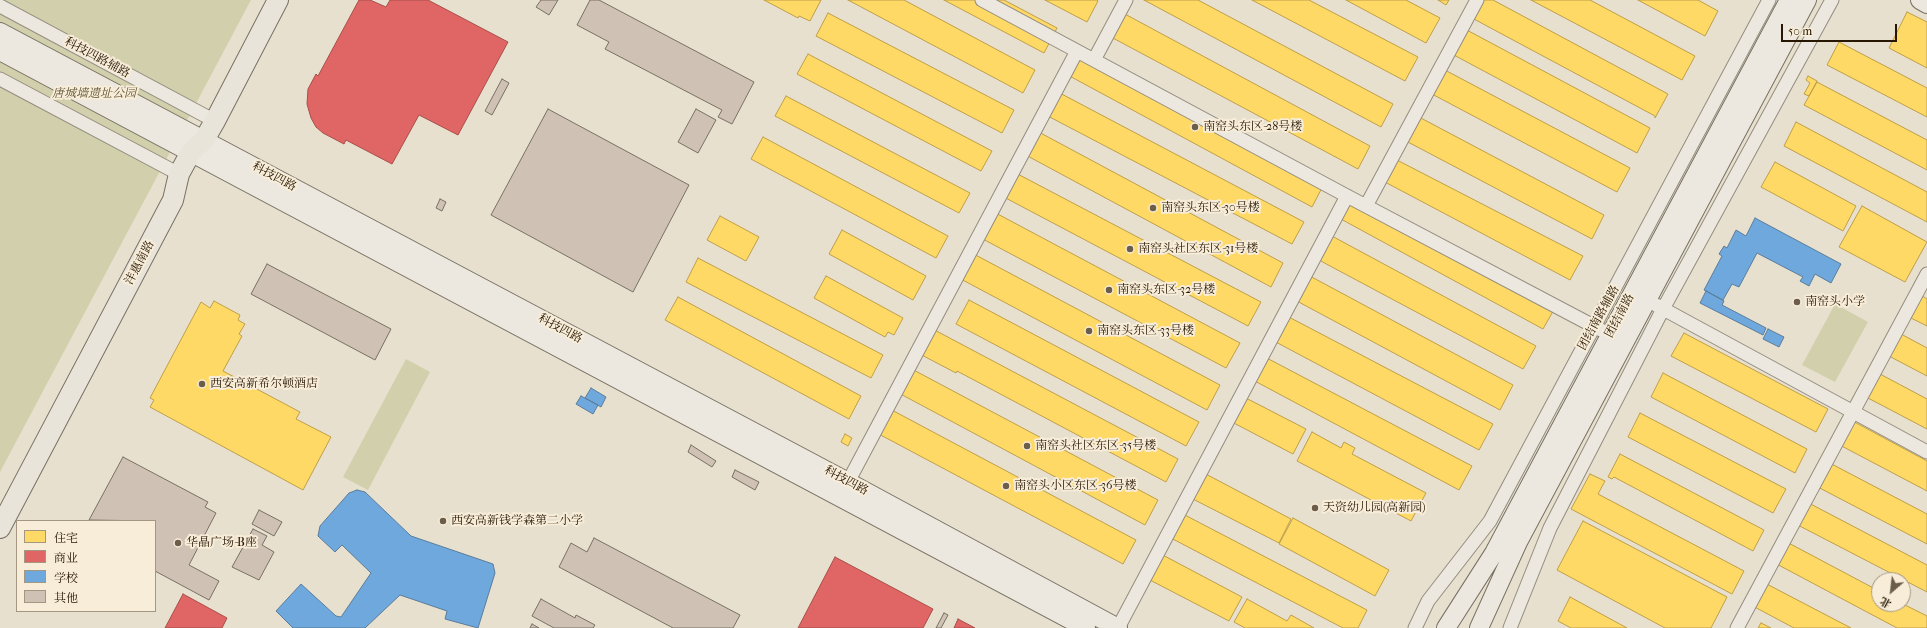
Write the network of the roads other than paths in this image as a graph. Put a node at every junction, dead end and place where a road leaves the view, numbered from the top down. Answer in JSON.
{"nodes":[{"id":1,"x":278,"y":0,"type":"edge"},
{"id":2,"x":982,"y":0,"type":"edge"},
{"id":3,"x":1126,"y":0,"type":"edge"},
{"id":4,"x":1477,"y":0,"type":"edge"},
{"id":5,"x":1769,"y":0,"type":"edge"},
{"id":6,"x":1789,"y":0,"type":"edge"},
{"id":7,"x":1807,"y":0,"type":"edge"},
{"id":8,"x":1832,"y":0,"type":"edge"},
{"id":9,"x":1920,"y":0,"type":"edge"},
{"id":10,"x":1927,"y":4,"type":"edge"},
{"id":11,"x":0,"y":6,"type":"edge"},
{"id":12,"x":0,"y":32,"type":"edge"},
{"id":13,"x":0,"y":51,"type":"edge"},
{"id":14,"x":1076,"y":51,"type":"junction"},
{"id":15,"x":1094,"y":60,"type":"junction"},
{"id":16,"x":0,"y":79,"type":"edge"},
{"id":17,"x":215,"y":121,"type":"junction"},
{"id":18,"x":198,"y":146,"type":"junction"},
{"id":19,"x":179,"y":174,"type":"junction"},
{"id":20,"x":1347,"y":196,"type":"junction"},
{"id":21,"x":1366,"y":206,"type":"junction"},
{"id":22,"x":1927,"y":274,"type":"edge"},
{"id":23,"x":1647,"y":300,"type":"junction"},
{"id":24,"x":1664,"y":309,"type":"junction"},
{"id":25,"x":1593,"y":326,"type":"junction"},
{"id":26,"x":1610,"y":335,"type":"junction"},
{"id":27,"x":1853,"y":412,"type":"junction"},
{"id":28,"x":1927,"y":452,"type":"edge"},
{"id":29,"x":848,"y":482,"type":"junction"},
{"id":30,"x":0,"y":528,"type":"edge"},
{"id":31,"x":1086,"y":628,"type":"edge"},
{"id":32,"x":1118,"y":628,"type":"edge"},
{"id":33,"x":1414,"y":628,"type":"edge"},
{"id":34,"x":1446,"y":628,"type":"edge"},
{"id":35,"x":1479,"y":628,"type":"edge"},
{"id":36,"x":1510,"y":628,"type":"edge"},
{"id":37,"x":1737,"y":628,"type":"edge"}],
"edges":[{"from":1,"to":17,"type":"main road","name":"沣惠南路"},
{"from":2,"to":14,"type":"street"},
{"from":3,"to":15,"type":"street"},
{"from":4,"to":21,"type":"street"},
{"from":5,"to":25,"type":"street","name":"团结南路辅路"},
{"from":6,"to":26,"type":"street","name":"团结南路"},
{"from":7,"to":23,"type":"street","name":"团结南路"},
{"from":8,"to":24,"type":"street"},
{"from":9,"to":10,"type":"street"},
{"from":11,"to":17,"type":"street","name":"科技四路辅路"},
{"from":12,"to":18,"type":"street","name":"科技四路"},
{"from":13,"to":18,"type":"street","name":"科技四路"},
{"from":14,"to":15,"type":"street"},
{"from":14,"to":29,"type":"street"},
{"from":15,"to":20,"type":"street"},
{"from":16,"to":19,"type":"street"},
{"from":17,"to":18,"type":"main road","name":"沣惠南路"},
{"from":18,"to":19,"type":"main road","name":"沣惠南路"},
{"from":18,"to":29,"type":"street","name":"科技四路"},
{"from":18,"to":31,"type":"street","name":"科技四路"},
{"from":19,"to":30,"type":"main road","name":"沣惠南路"},
{"from":20,"to":21,"type":"street"},
{"from":20,"to":32,"type":"street"},
{"from":21,"to":25,"type":"street"},
{"from":22,"to":27,"type":"street"},
{"from":23,"to":24,"type":"street"},
{"from":23,"to":35,"type":"street","name":"团结南路"},
{"from":24,"to":27,"type":"street"},
{"from":24,"to":36,"type":"street"},
{"from":25,"to":26,"type":"street"},
{"from":25,"to":33,"type":"street","name":"团结南路辅路"},
{"from":26,"to":34,"type":"street","name":"团结南路"},
{"from":27,"to":28,"type":"street"},
{"from":27,"to":37,"type":"street"},
{"from":29,"to":32,"type":"street","name":"科技四路"}]}
